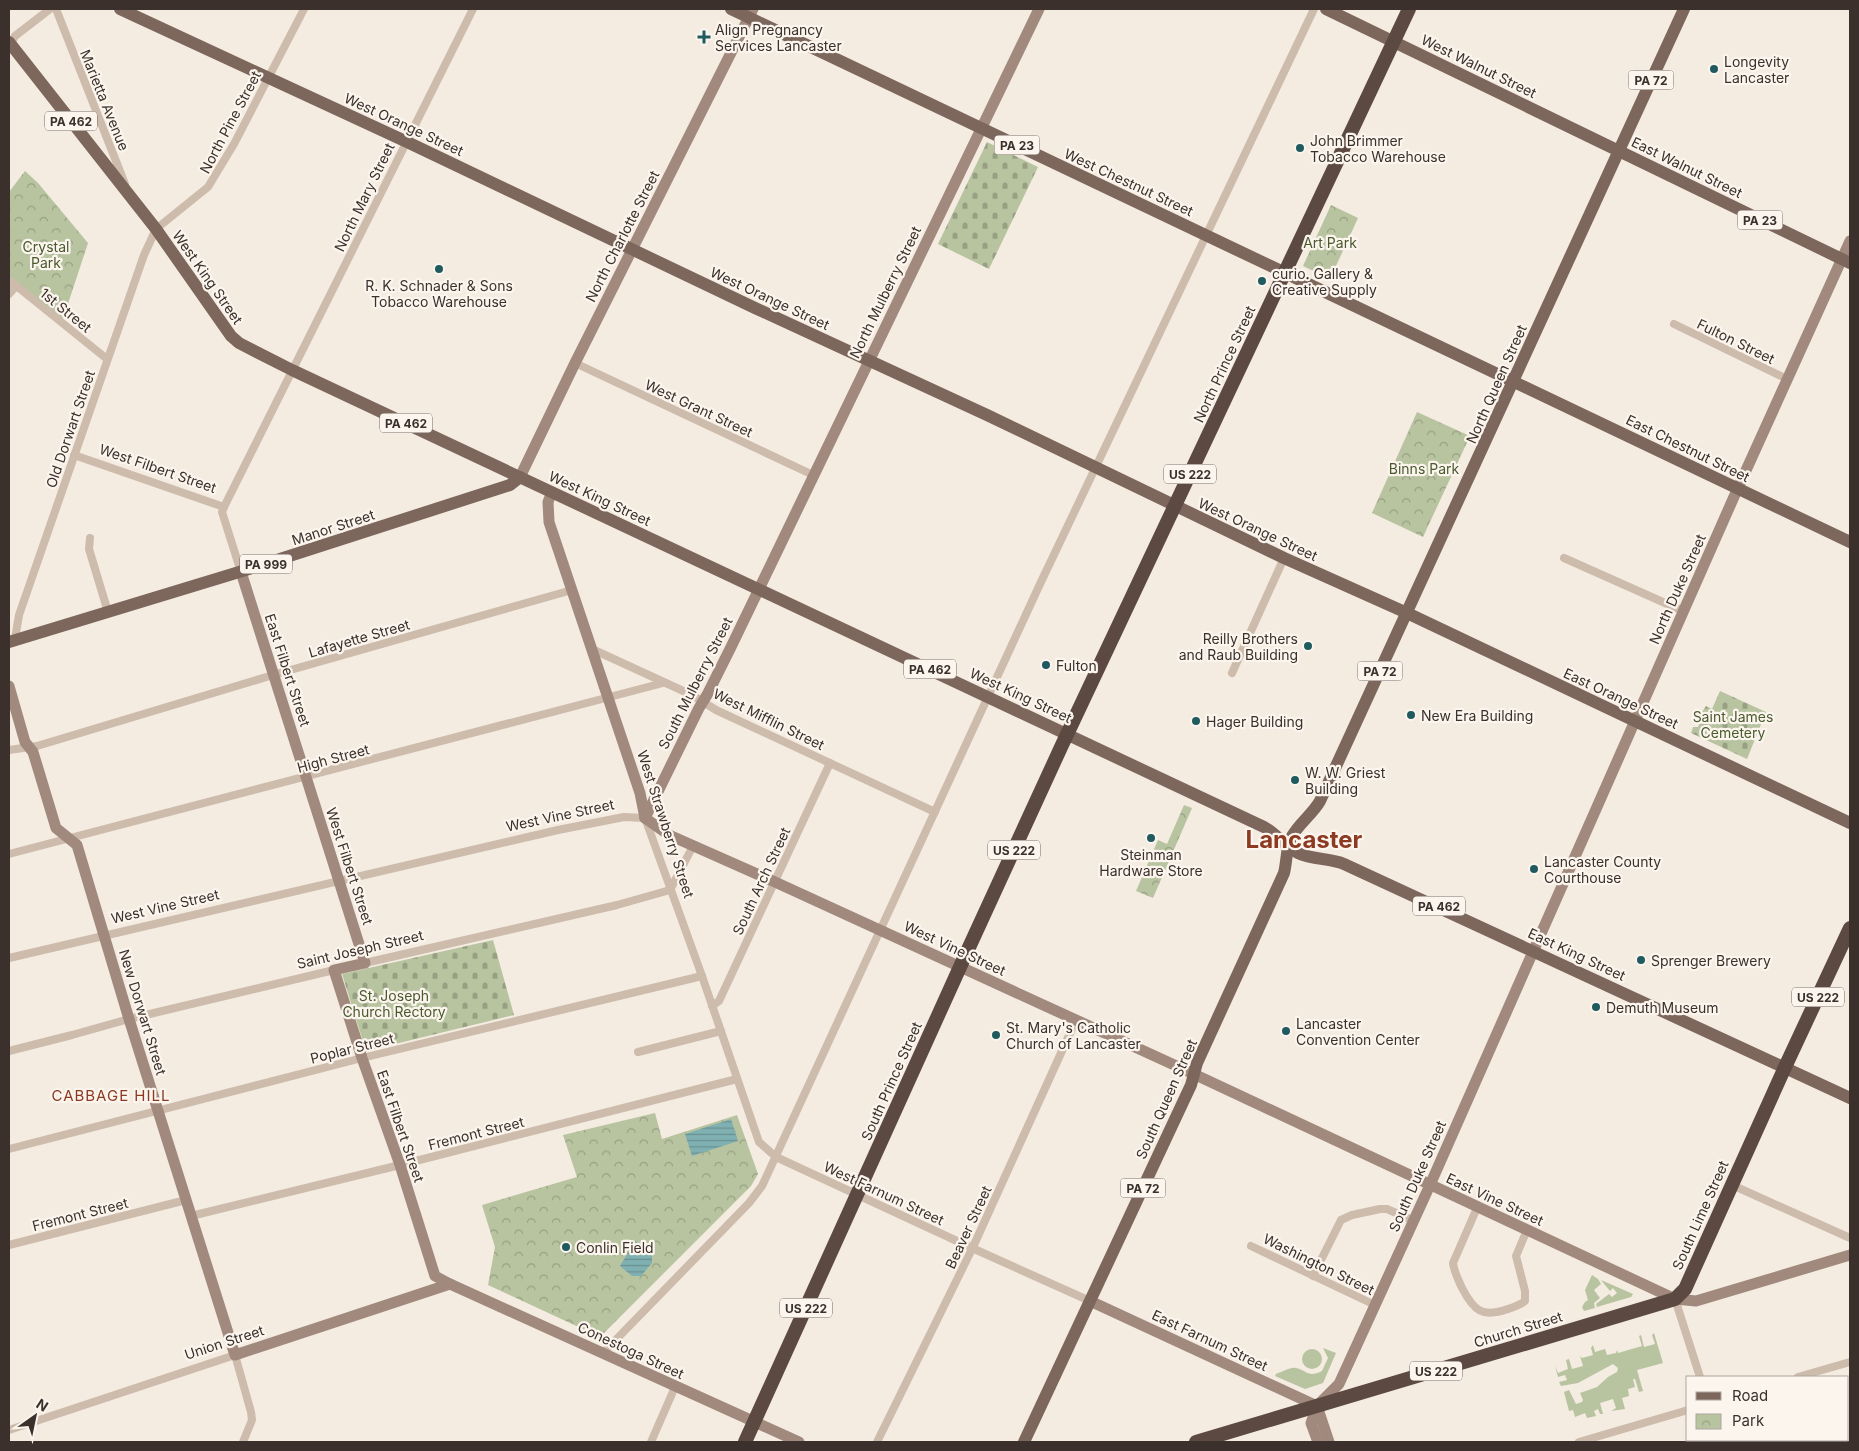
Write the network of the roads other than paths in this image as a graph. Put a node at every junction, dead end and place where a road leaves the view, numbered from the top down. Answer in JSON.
{"nodes":[{"id":1,"x":50,"y":9,"type":"edge"},
{"id":2,"x":56,"y":9,"type":"edge"},
{"id":3,"x":304,"y":9,"type":"edge"},
{"id":4,"x":473,"y":9,"type":"edge"},
{"id":5,"x":731,"y":9,"type":"edge"},
{"id":6,"x":1039,"y":9,"type":"edge"},
{"id":7,"x":1314,"y":9,"type":"edge"},
{"id":8,"x":1326,"y":9,"type":"edge"},
{"id":9,"x":1410,"y":9,"type":"edge"},
{"id":10,"x":1684,"y":9,"type":"edge"},
{"id":11,"x":128,"y":11,"type":"edge"},
{"id":12,"x":751,"y":13,"type":"edge"},
{"id":13,"x":1394,"y":42,"type":"junction"},
{"id":14,"x":9,"y":44,"type":"edge"},
{"id":15,"x":268,"y":78,"type":"junction"},
{"id":16,"x":981,"y":128,"type":"junction"},
{"id":17,"x":405,"y":141,"type":"junction"},
{"id":18,"x":1618,"y":151,"type":"junction"},
{"id":19,"x":134,"y":200,"type":"junction"},
{"id":20,"x":156,"y":229,"type":"junction"},
{"id":21,"x":1206,"y":235,"type":"junction"},
{"id":22,"x":1850,"y":241,"type":"edge"},
{"id":23,"x":632,"y":250,"type":"junction"},
{"id":24,"x":1846,"y":261,"type":"edge"},
{"id":25,"x":1286,"y":273,"type":"junction"},
{"id":26,"x":9,"y":280,"type":"edge"},
{"id":27,"x":16,"y":286,"type":"junction"},
{"id":28,"x":9,"y":294,"type":"edge"},
{"id":29,"x":1674,"y":324,"type":"dead end"},
{"id":30,"x":107,"y":360,"type":"junction"},
{"id":31,"x":868,"y":360,"type":"junction"},
{"id":32,"x":575,"y":363,"type":"junction"},
{"id":33,"x":292,"y":370,"type":"junction"},
{"id":34,"x":1787,"y":379,"type":"junction"},
{"id":35,"x":1514,"y":381,"type":"junction"},
{"id":36,"x":74,"y":455,"type":"junction"},
{"id":37,"x":1095,"y":468,"type":"junction"},
{"id":38,"x":813,"y":475,"type":"junction"},
{"id":39,"x":520,"y":477,"type":"junction"},
{"id":40,"x":1738,"y":488,"type":"junction"},
{"id":41,"x":552,"y":492,"type":"junction"},
{"id":42,"x":1175,"y":506,"type":"junction"},
{"id":43,"x":224,"y":507,"type":"junction"},
{"id":44,"x":90,"y":538,"type":"dead end"},
{"id":45,"x":1850,"y":542,"type":"edge"},
{"id":46,"x":1284,"y":558,"type":"junction"},
{"id":47,"x":1564,"y":558,"type":"dead end"},
{"id":48,"x":241,"y":572,"type":"junction"},
{"id":49,"x":759,"y":589,"type":"junction"},
{"id":50,"x":572,"y":590,"type":"junction"},
{"id":51,"x":1683,"y":611,"type":"junction"},
{"id":52,"x":108,"y":612,"type":"junction"},
{"id":53,"x":1407,"y":613,"type":"junction"},
{"id":54,"x":12,"y":641,"type":"edge"},
{"id":55,"x":592,"y":649,"type":"junction"},
{"id":56,"x":1232,"y":673,"type":"dead end"},
{"id":57,"x":273,"y":675,"type":"junction"},
{"id":58,"x":663,"y":683,"type":"junction"},
{"id":59,"x":9,"y":686,"type":"edge"},
{"id":60,"x":988,"y":696,"type":"junction"},
{"id":61,"x":608,"y":698,"type":"junction"},
{"id":62,"x":703,"y":702,"type":"junction"},
{"id":63,"x":1634,"y":721,"type":"junction"},
{"id":64,"x":1068,"y":734,"type":"junction"},
{"id":65,"x":29,"y":747,"type":"junction"},
{"id":66,"x":9,"y":750,"type":"edge"},
{"id":67,"x":830,"y":763,"type":"junction"},
{"id":68,"x":306,"y":778,"type":"junction"},
{"id":69,"x":935,"y":812,"type":"junction"},
{"id":70,"x":645,"y":818,"type":"junction"},
{"id":71,"x":1850,"y":823,"type":"edge"},
{"id":72,"x":69,"y":839,"type":"junction"},
{"id":73,"x":693,"y":846,"type":"junction"},
{"id":74,"x":1288,"y":847,"type":"junction"},
{"id":75,"x":9,"y":854,"type":"edge"},
{"id":76,"x":339,"y":880,"type":"junction"},
{"id":77,"x":774,"y":882,"type":"junction"},
{"id":78,"x":670,"y":890,"type":"junction"},
{"id":79,"x":1850,"y":928,"type":"edge"},
{"id":80,"x":881,"y":930,"type":"junction"},
{"id":81,"x":104,"y":936,"type":"junction"},
{"id":82,"x":1533,"y":950,"type":"junction"},
{"id":83,"x":9,"y":958,"type":"edge"},
{"id":84,"x":365,"y":963,"type":"junction"},
{"id":85,"x":960,"y":967,"type":"junction"},
{"id":86,"x":334,"y":970,"type":"junction"},
{"id":87,"x":702,"y":976,"type":"junction"},
{"id":88,"x":712,"y":1006,"type":"junction"},
{"id":89,"x":129,"y":1019,"type":"junction"},
{"id":90,"x":1076,"y":1020,"type":"junction"},
{"id":91,"x":721,"y":1031,"type":"junction"},
{"id":92,"x":9,"y":1051,"type":"edge"},
{"id":93,"x":638,"y":1052,"type":"dead end"},
{"id":94,"x":362,"y":1058,"type":"junction"},
{"id":95,"x":1785,"y":1067,"type":"junction"},
{"id":96,"x":1194,"y":1074,"type":"junction"},
{"id":97,"x":737,"y":1080,"type":"junction"},
{"id":98,"x":1850,"y":1098,"type":"edge"},
{"id":99,"x":158,"y":1112,"type":"junction"},
{"id":100,"x":9,"y":1149,"type":"edge"},
{"id":101,"x":776,"y":1156,"type":"junction"},
{"id":102,"x":400,"y":1165,"type":"junction"},
{"id":103,"x":1732,"y":1184,"type":"junction"},
{"id":104,"x":1430,"y":1185,"type":"junction"},
{"id":105,"x":857,"y":1194,"type":"junction"},
{"id":106,"x":186,"y":1200,"type":"junction"},
{"id":107,"x":1477,"y":1208,"type":"junction"},
{"id":108,"x":191,"y":1216,"type":"junction"},
{"id":109,"x":1414,"y":1221,"type":"junction"},
{"id":110,"x":1527,"y":1230,"type":"junction"},
{"id":111,"x":1850,"y":1238,"type":"edge"},
{"id":112,"x":9,"y":1245,"type":"edge"},
{"id":113,"x":1251,"y":1246,"type":"dead end"},
{"id":114,"x":972,"y":1248,"type":"junction"},
{"id":115,"x":1850,"y":1255,"type":"edge"},
{"id":116,"x":1313,"y":1276,"type":"junction"},
{"id":117,"x":450,"y":1284,"type":"junction"},
{"id":118,"x":1675,"y":1299,"type":"junction"},
{"id":119,"x":1090,"y":1301,"type":"junction"},
{"id":120,"x":1375,"y":1306,"type":"junction"},
{"id":121,"x":603,"y":1353,"type":"junction"},
{"id":122,"x":235,"y":1354,"type":"junction"},
{"id":123,"x":1850,"y":1362,"type":"edge"},
{"id":124,"x":1700,"y":1376,"type":"edge"},
{"id":125,"x":1801,"y":1376,"type":"edge"},
{"id":126,"x":675,"y":1387,"type":"junction"},
{"id":127,"x":1317,"y":1406,"type":"junction"},
{"id":128,"x":1686,"y":1411,"type":"edge"},
{"id":129,"x":754,"y":1423,"type":"junction"},
{"id":130,"x":9,"y":1430,"type":"edge"},
{"id":131,"x":243,"y":1442,"type":"edge"},
{"id":132,"x":651,"y":1442,"type":"edge"},
{"id":133,"x":746,"y":1442,"type":"edge"},
{"id":134,"x":799,"y":1442,"type":"edge"},
{"id":135,"x":877,"y":1442,"type":"edge"},
{"id":136,"x":1024,"y":1442,"type":"edge"},
{"id":137,"x":1196,"y":1442,"type":"edge"},
{"id":138,"x":1318,"y":1442,"type":"edge"},
{"id":139,"x":1329,"y":1442,"type":"edge"},
{"id":140,"x":1579,"y":1442,"type":"edge"}],
"edges":[{"from":1,"to":14,"type":"street"},
{"from":2,"to":19,"type":"street","name":"Marietta Avenue"},
{"from":3,"to":15,"type":"street","name":"North Pine Street"},
{"from":4,"to":17,"type":"street","name":"North Mary Street"},
{"from":5,"to":12,"type":"main road","name":"West Chestnut Street","number":"PA 23"},
{"from":6,"to":16,"type":"street","name":"North Mulberry Street"},
{"from":7,"to":21,"type":"street"},
{"from":8,"to":13,"type":"main road","name":"West Walnut Street","number":"PA 23"},
{"from":9,"to":13,"type":"highway","name":"North Prince Street","number":"US 222"},
{"from":10,"to":18,"type":"main road","name":"North Queen Street","number":"PA 72"},
{"from":11,"to":15,"type":"main road","name":"West Orange Street"},
{"from":12,"to":16,"type":"main road","name":"West Chestnut Street","number":"PA 23"},
{"from":12,"to":23,"type":"street","name":"North Charlotte Street"},
{"from":13,"to":18,"type":"main road","name":"West Walnut Street","number":"PA 23"},
{"from":13,"to":25,"type":"highway","name":"North Prince Street","number":"US 222"},
{"from":14,"to":19,"type":"main road","name":"West King Street","number":"PA 462"},
{"from":15,"to":17,"type":"main road","name":"West Orange Street"},
{"from":15,"to":20,"type":"street","name":"North Pine Street"},
{"from":16,"to":21,"type":"main road","name":"West Chestnut Street","number":"PA 23"},
{"from":16,"to":31,"type":"street","name":"North Mulberry Street"},
{"from":17,"to":23,"type":"main road","name":"West Orange Street"},
{"from":17,"to":33,"type":"street","name":"North Mary Street"},
{"from":18,"to":24,"type":"main road","name":"East Walnut Street","number":"PA 23"},
{"from":18,"to":35,"type":"main road","name":"North Queen Street","number":"PA 72"},
{"from":19,"to":20,"type":"main road","name":"West King Street","number":"PA 462"},
{"from":20,"to":30,"type":"street","name":"Old Dorwart Street"},
{"from":20,"to":33,"type":"main road","name":"West King Street","number":"PA 462"},
{"from":21,"to":25,"type":"main road","name":"West Chestnut Street","number":"PA 23"},
{"from":21,"to":37,"type":"street"},
{"from":22,"to":24,"type":"street","name":"North Duke Street"},
{"from":23,"to":31,"type":"main road","name":"West Orange Street"},
{"from":23,"to":32,"type":"street","name":"North Charlotte Street"},
{"from":24,"to":34,"type":"street","name":"North Duke Street"},
{"from":25,"to":35,"type":"main road","name":"West Chestnut Street","number":"PA 23"},
{"from":25,"to":42,"type":"highway","name":"North Prince Street","number":"US 222"},
{"from":26,"to":27,"type":"street","name":"1st Street"},
{"from":27,"to":28,"type":"street"},
{"from":27,"to":30,"type":"street","name":"1st Street"},
{"from":29,"to":34,"type":"street","name":"Fulton Street"},
{"from":30,"to":36,"type":"street","name":"Old Dorwart Street"},
{"from":31,"to":37,"type":"main road","name":"West Orange Street"},
{"from":31,"to":38,"type":"street","name":"North Mulberry Street"},
{"from":32,"to":38,"type":"street","name":"West Grant Street"},
{"from":32,"to":39,"type":"street","name":"North Charlotte Street"},
{"from":33,"to":39,"type":"main road","name":"West King Street","number":"PA 462"},
{"from":33,"to":43,"type":"street","name":"North Mary Street"},
{"from":34,"to":40,"type":"street","name":"North Duke Street"},
{"from":35,"to":40,"type":"main road","name":"East Chestnut Street","number":"PA 23"},
{"from":35,"to":53,"type":"main road","name":"North Queen Street","number":"PA 72"},
{"from":36,"to":43,"type":"street","name":"West Filbert Street"},
{"from":36,"to":54,"type":"street","name":"Old Dorwart Street"},
{"from":37,"to":42,"type":"main road","name":"West Orange Street"},
{"from":37,"to":60,"type":"street"},
{"from":38,"to":49,"type":"street","name":"North Mulberry Street"},
{"from":39,"to":41,"type":"main road","name":"West King Street","number":"PA 462"},
{"from":39,"to":48,"type":"main road","name":"Manor Street","number":"PA 999"},
{"from":40,"to":45,"type":"main road","name":"East Chestnut Street","number":"PA 23"},
{"from":40,"to":51,"type":"street","name":"North Duke Street"},
{"from":41,"to":49,"type":"main road","name":"West King Street","number":"PA 462"},
{"from":41,"to":50,"type":"street","name":"West Strawberry Street"},
{"from":42,"to":46,"type":"main road","name":"West Orange Street"},
{"from":42,"to":64,"type":"highway","name":"North Prince Street","number":"US 222"},
{"from":43,"to":48,"type":"street","name":"West Filbert Street"},
{"from":44,"to":52,"type":"street"},
{"from":46,"to":53,"type":"main road","name":"West Orange Street"},
{"from":46,"to":56,"type":"street"},
{"from":47,"to":51,"type":"street"},
{"from":48,"to":52,"type":"main road","name":"Manor Street","number":"PA 999"},
{"from":48,"to":57,"type":"street","name":"East Filbert Street"},
{"from":49,"to":60,"type":"main road","name":"West King Street","number":"PA 462"},
{"from":49,"to":62,"type":"street","name":"South Mulberry Street"},
{"from":50,"to":55,"type":"street","name":"West Strawberry Street"},
{"from":50,"to":57,"type":"street","name":"Lafayette Street"},
{"from":51,"to":63,"type":"street","name":"North Duke Street"},
{"from":52,"to":54,"type":"main road","name":"Manor Street","number":"PA 999"},
{"from":53,"to":63,"type":"main road","name":"East Orange Street"},
{"from":53,"to":74,"type":"main road","name":"North Queen Street","number":"PA 72"},
{"from":55,"to":58,"type":"street","name":"West Mifflin Street"},
{"from":55,"to":61,"type":"street","name":"West Strawberry Street"},
{"from":57,"to":65,"type":"street","name":"Lafayette Street"},
{"from":57,"to":68,"type":"street","name":"East Filbert Street"},
{"from":58,"to":61,"type":"street","name":"High Street"},
{"from":58,"to":62,"type":"street","name":"West Mifflin Street"},
{"from":59,"to":65,"type":"street","name":"New Dorwart Street"},
{"from":60,"to":64,"type":"main road","name":"West King Street","number":"PA 462"},
{"from":60,"to":69,"type":"street"},
{"from":61,"to":68,"type":"street","name":"High Street"},
{"from":61,"to":70,"type":"street","name":"West Strawberry Street"},
{"from":62,"to":67,"type":"street","name":"West Mifflin Street"},
{"from":62,"to":70,"type":"street","name":"South Mulberry Street"},
{"from":63,"to":71,"type":"main road","name":"East Orange Street"},
{"from":63,"to":82,"type":"street","name":"North Duke Street"},
{"from":64,"to":74,"type":"main road","name":"West King Street","number":"PA 462"},
{"from":64,"to":85,"type":"highway","name":"South Prince Street","number":"US 222"},
{"from":65,"to":66,"type":"street","name":"Lafayette Street"},
{"from":65,"to":72,"type":"street","name":"New Dorwart Street"},
{"from":67,"to":69,"type":"street","name":"West Mifflin Street"},
{"from":67,"to":77,"type":"street","name":"South Arch Street"},
{"from":68,"to":72,"type":"street","name":"High Street"},
{"from":68,"to":76,"type":"street","name":"West Filbert Street"},
{"from":69,"to":80,"type":"street"},
{"from":70,"to":73,"type":"street","name":"West Vine Street"},
{"from":70,"to":76,"type":"street","name":"West Vine Street"},
{"from":70,"to":78,"type":"street","name":"West Strawberry Street"},
{"from":72,"to":75,"type":"street","name":"High Street"},
{"from":72,"to":81,"type":"street","name":"New Dorwart Street"},
{"from":73,"to":77,"type":"street","name":"West Vine Street"},
{"from":73,"to":78,"type":"street"},
{"from":74,"to":82,"type":"main road","name":"East King Street","number":"PA 462"},
{"from":74,"to":96,"type":"main road","name":"South Queen Street","number":"PA 72"},
{"from":76,"to":81,"type":"street","name":"West Vine Street"},
{"from":76,"to":84,"type":"street","name":"West Filbert Street"},
{"from":77,"to":80,"type":"street","name":"West Vine Street"},
{"from":77,"to":88,"type":"street","name":"South Arch Street"},
{"from":78,"to":84,"type":"street","name":"Saint Joseph Street"},
{"from":78,"to":87,"type":"street","name":"West Strawberry Street"},
{"from":79,"to":95,"type":"highway","number":"US 222"},
{"from":80,"to":85,"type":"street","name":"West Vine Street"},
{"from":80,"to":101,"type":"street"},
{"from":81,"to":83,"type":"street","name":"West Vine Street"},
{"from":81,"to":89,"type":"street","name":"New Dorwart Street"},
{"from":82,"to":95,"type":"main road","name":"East King Street","number":"PA 462"},
{"from":82,"to":104,"type":"street","name":"South Duke Street"},
{"from":84,"to":86,"type":"street","name":"Saint Joseph Street"},
{"from":85,"to":90,"type":"street","name":"West Vine Street"},
{"from":85,"to":105,"type":"highway","name":"South Prince Street","number":"US 222"},
{"from":86,"to":89,"type":"street","name":"Saint Joseph Street"},
{"from":86,"to":94,"type":"street","name":"East Filbert Street"},
{"from":87,"to":88,"type":"street","name":"West Strawberry Street"},
{"from":87,"to":94,"type":"street","name":"Poplar Street"},
{"from":88,"to":91,"type":"street","name":"West Strawberry Street"},
{"from":89,"to":92,"type":"street","name":"Saint Joseph Street"},
{"from":89,"to":99,"type":"street","name":"New Dorwart Street"},
{"from":90,"to":96,"type":"street","name":"West Vine Street"},
{"from":90,"to":114,"type":"street","name":"Beaver Street"},
{"from":91,"to":93,"type":"street"},
{"from":91,"to":97,"type":"street","name":"West Strawberry Street"},
{"from":94,"to":99,"type":"street","name":"Poplar Street"},
{"from":94,"to":102,"type":"street","name":"East Filbert Street"},
{"from":95,"to":98,"type":"main road","name":"East King Street","number":"PA 462"},
{"from":95,"to":103,"type":"highway","name":"South Lime Street","number":"US 222"},
{"from":96,"to":104,"type":"street","name":"East Vine Street"},
{"from":96,"to":119,"type":"main road","name":"South Queen Street","number":"PA 72"},
{"from":97,"to":101,"type":"street","name":"West Strawberry Street"},
{"from":97,"to":102,"type":"street","name":"Fremont Street"},
{"from":99,"to":100,"type":"street","name":"Poplar Street"},
{"from":99,"to":106,"type":"street","name":"New Dorwart Street"},
{"from":101,"to":105,"type":"street","name":"West Farnum Street"},
{"from":101,"to":121,"type":"street"},
{"from":102,"to":108,"type":"street","name":"Fremont Street"},
{"from":102,"to":117,"type":"street","name":"East Filbert Street"},
{"from":103,"to":111,"type":"street"},
{"from":103,"to":118,"type":"highway","name":"South Lime Street","number":"US 222"},
{"from":104,"to":107,"type":"street","name":"East Vine Street"},
{"from":104,"to":109,"type":"street","name":"South Duke Street"},
{"from":105,"to":114,"type":"street","name":"West Farnum Street"},
{"from":105,"to":129,"type":"highway","name":"South Prince Street","number":"US 222"},
{"from":106,"to":108,"type":"street","name":"New Dorwart Street"},
{"from":106,"to":112,"type":"street","name":"Fremont Street"},
{"from":107,"to":110,"type":"street","name":"East Vine Street"},
{"from":107,"to":110,"type":"street"},
{"from":108,"to":122,"type":"street","name":"New Dorwart Street"},
{"from":109,"to":116,"type":"street"},
{"from":109,"to":120,"type":"street","name":"South Duke Street"},
{"from":110,"to":118,"type":"street","name":"East Vine Street"},
{"from":113,"to":116,"type":"street","name":"Washington Street"},
{"from":114,"to":119,"type":"street","name":"West Farnum Street"},
{"from":114,"to":135,"type":"street","name":"Beaver Street"},
{"from":115,"to":118,"type":"street","name":"Church Street"},
{"from":116,"to":120,"type":"street","name":"Washington Street"},
{"from":117,"to":121,"type":"street","name":"Conestoga Street"},
{"from":117,"to":122,"type":"street","name":"Union Street"},
{"from":118,"to":124,"type":"street"},
{"from":118,"to":127,"type":"highway","name":"Church Street","number":"US 222"},
{"from":119,"to":127,"type":"street","name":"East Farnum Street"},
{"from":119,"to":136,"type":"main road","name":"South Queen Street","number":"PA 72"},
{"from":120,"to":127,"type":"street","name":"South Duke Street"},
{"from":121,"to":126,"type":"street","name":"Conestoga Street"},
{"from":122,"to":130,"type":"street","name":"Union Street"},
{"from":122,"to":131,"type":"street","name":"New Dorwart Street"},
{"from":123,"to":125,"type":"street"},
{"from":126,"to":129,"type":"street","name":"Conestoga Street"},
{"from":126,"to":132,"type":"street"},
{"from":127,"to":137,"type":"highway","name":"Church Street","number":"US 222"},
{"from":127,"to":138,"type":"street"},
{"from":127,"to":139,"type":"street"},
{"from":128,"to":140,"type":"street"},
{"from":129,"to":133,"type":"highway","name":"South Prince Street","number":"US 222"},
{"from":129,"to":134,"type":"street","name":"Conestoga Street"}]}
